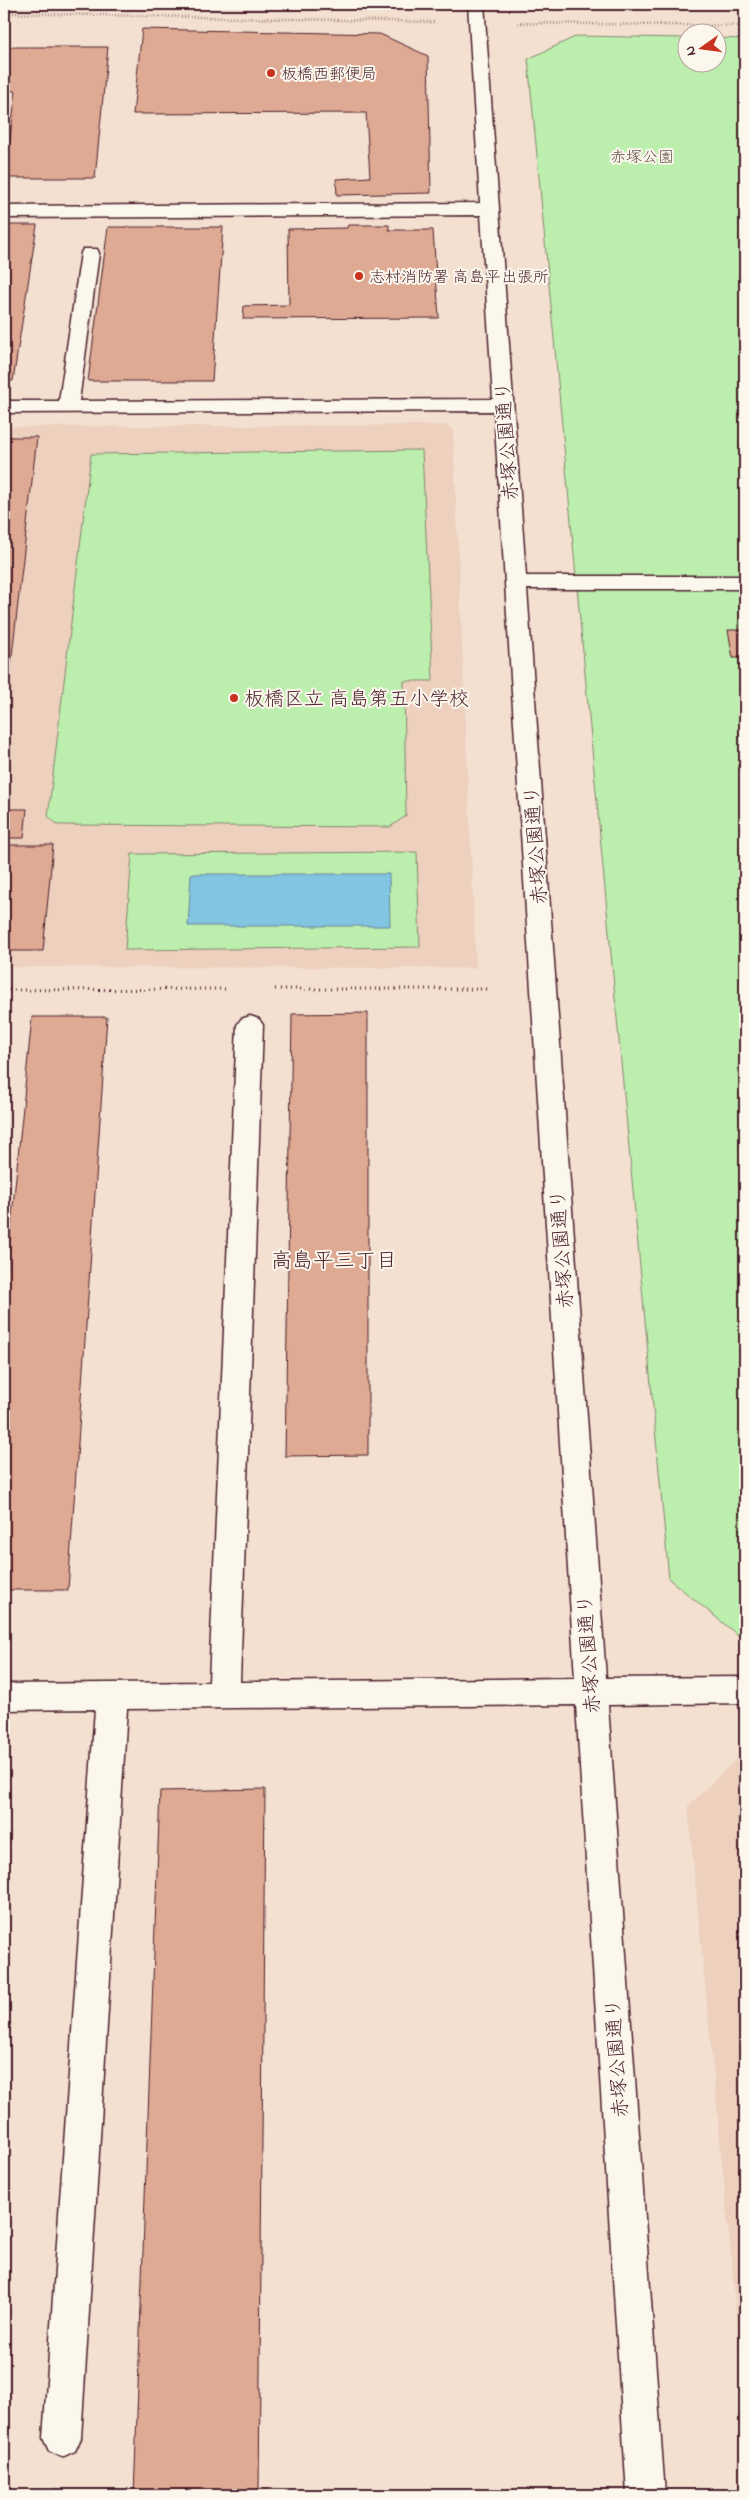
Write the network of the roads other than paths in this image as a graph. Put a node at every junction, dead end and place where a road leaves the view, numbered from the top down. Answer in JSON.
{"nodes":[{"id":1,"x":476,"y":4,"type":"edge"},
{"id":2,"x":490,"y":209,"type":"junction"},
{"id":3,"x":4,"y":212,"type":"edge"},
{"id":4,"x":90,"y":253,"type":"dead end"},
{"id":5,"x":503,"y":405,"type":"junction"},
{"id":6,"x":4,"y":406,"type":"edge"},
{"id":7,"x":68,"y":406,"type":"junction"},
{"id":8,"x":745,"y":582,"type":"edge"},
{"id":9,"x":517,"y":583,"type":"junction"},
{"id":10,"x":250,"y":1026,"type":"dead end"},
{"id":11,"x":745,"y":1690,"type":"edge"},
{"id":12,"x":591,"y":1693,"type":"junction"},
{"id":13,"x":224,"y":1694,"type":"junction"},
{"id":14,"x":112,"y":1696,"type":"junction"},
{"id":15,"x":4,"y":1697,"type":"edge"},
{"id":16,"x":62,"y":2438,"type":"dead end"},
{"id":17,"x":646,"y":2495,"type":"edge"}],
"edges":[{"from":1,"to":2,"type":"street","name":"赤塚公園通り"},
{"from":2,"to":3,"type":"street"},
{"from":2,"to":5,"type":"street","name":"赤塚公園通り"},
{"from":4,"to":7,"type":"street"},
{"from":5,"to":7,"type":"street"},
{"from":5,"to":9,"type":"street","name":"赤塚公園通り"},
{"from":6,"to":7,"type":"street"},
{"from":8,"to":9,"type":"street"},
{"from":9,"to":12,"type":"street","name":"赤塚公園通り"},
{"from":10,"to":13,"type":"street"},
{"from":11,"to":12,"type":"street"},
{"from":12,"to":13,"type":"street"},
{"from":12,"to":17,"type":"street","name":"赤塚公園通り"},
{"from":13,"to":14,"type":"street"},
{"from":14,"to":15,"type":"street"},
{"from":14,"to":16,"type":"street"}]}
